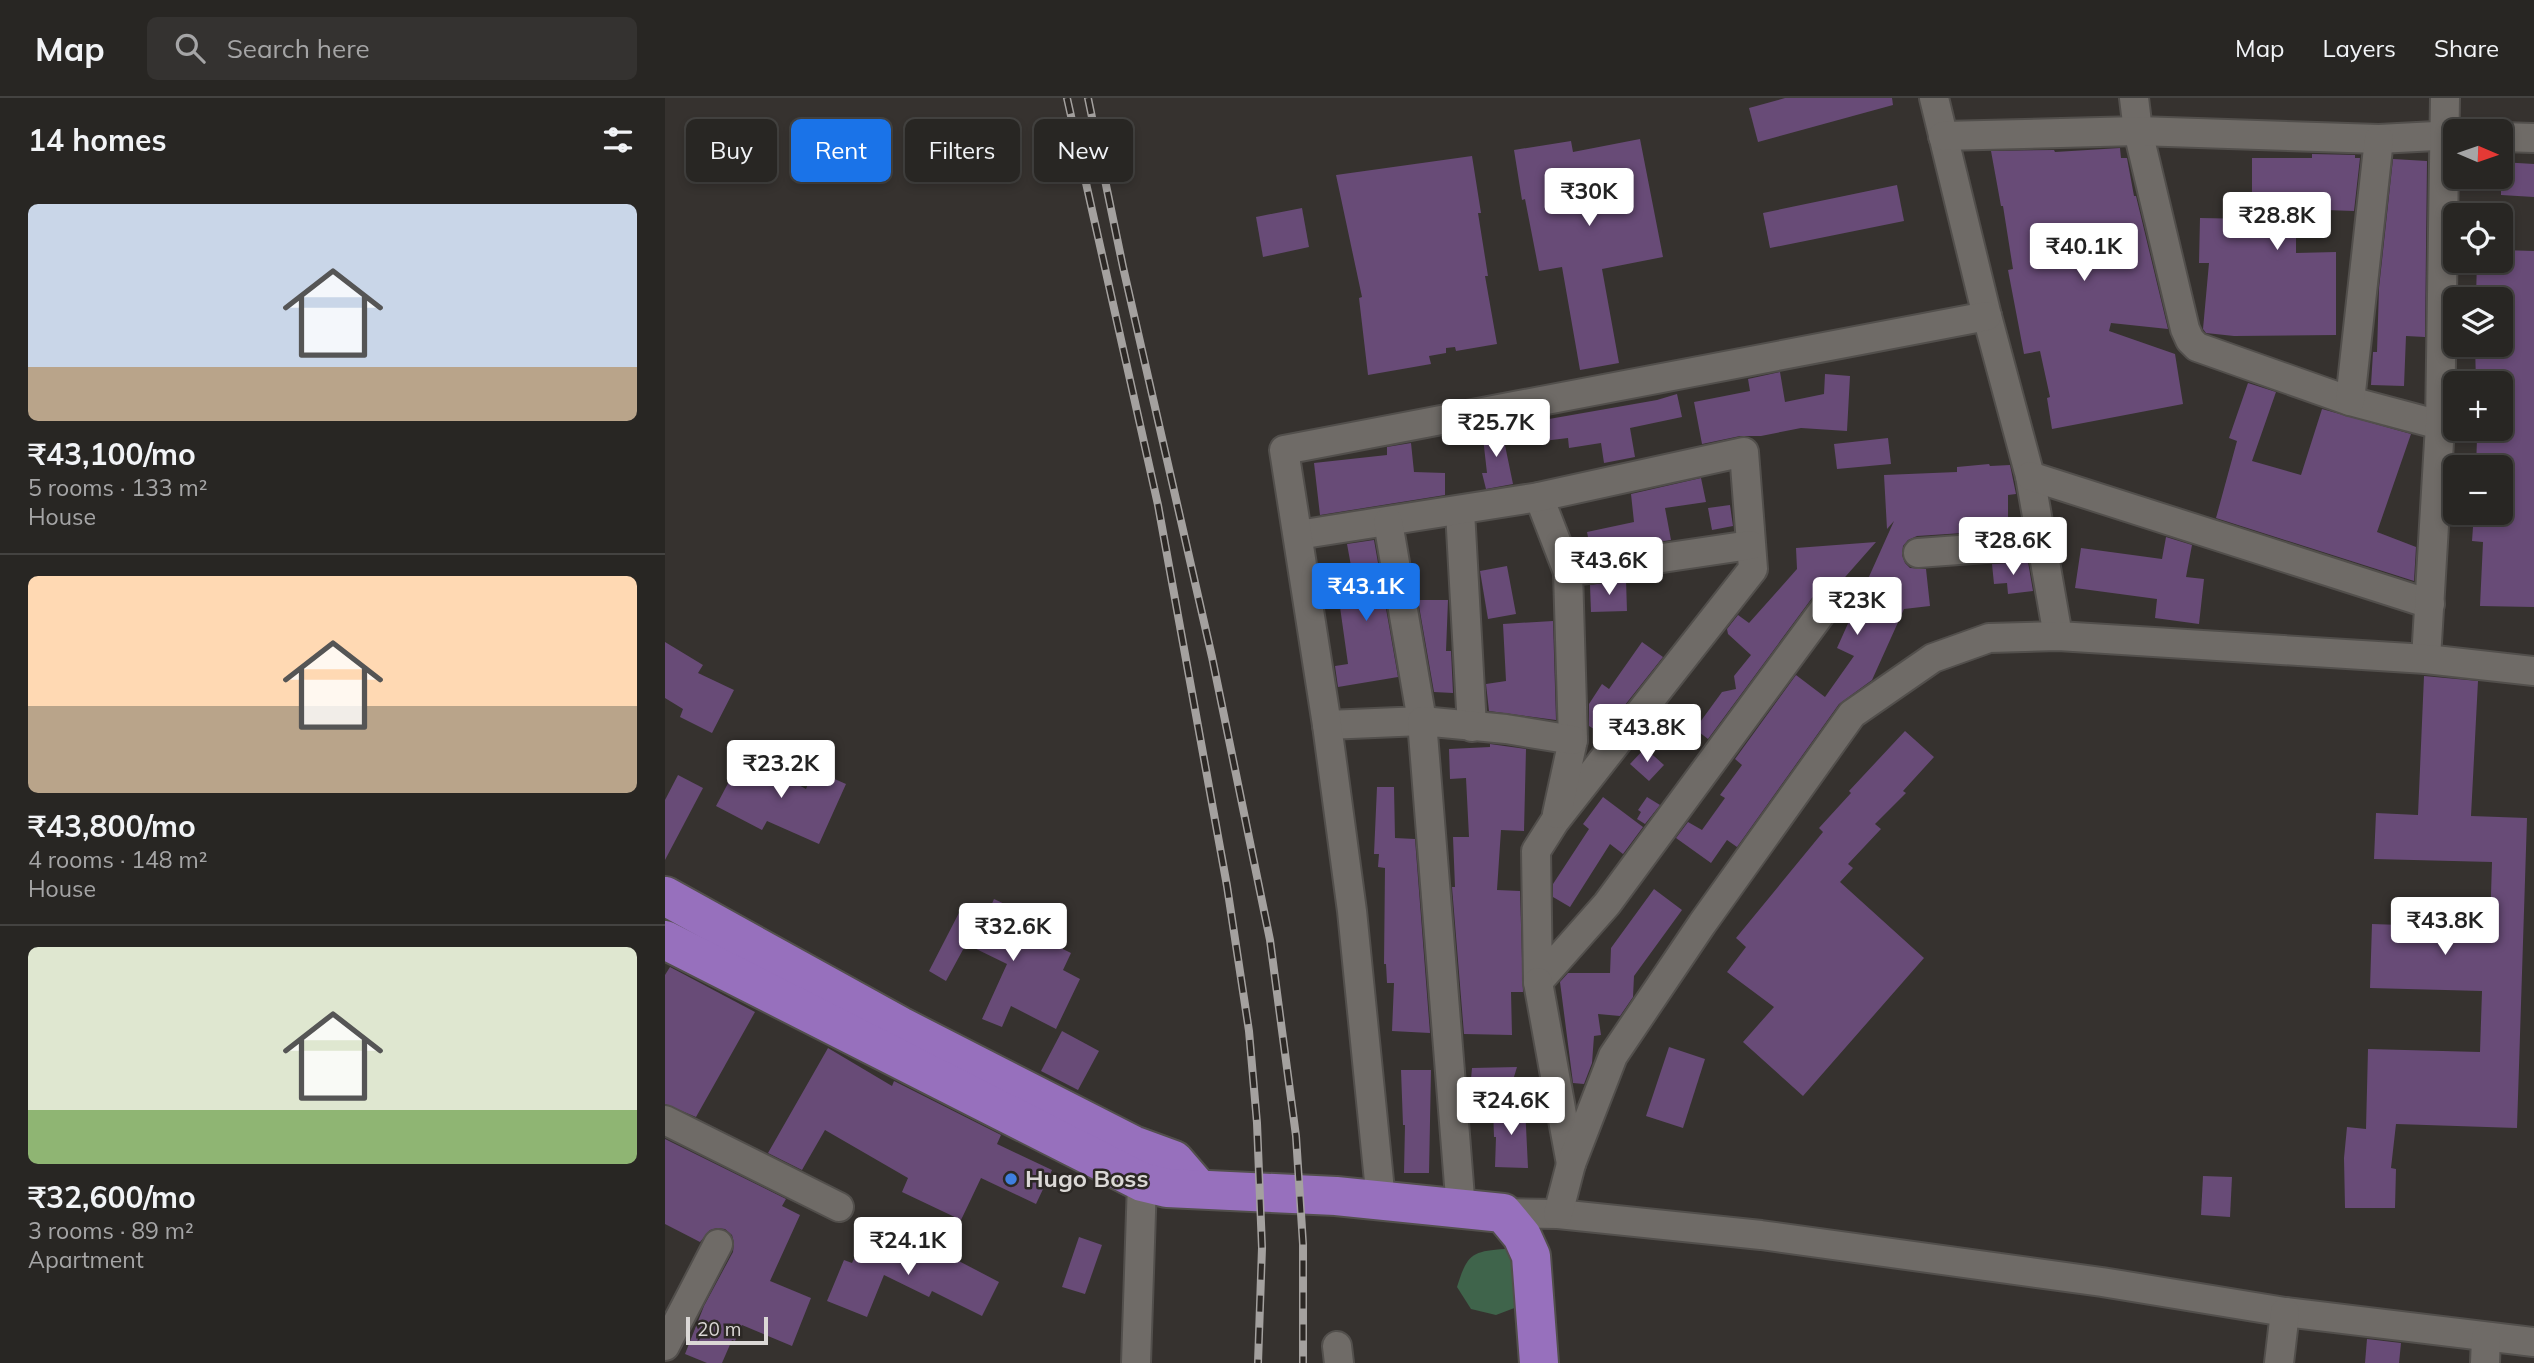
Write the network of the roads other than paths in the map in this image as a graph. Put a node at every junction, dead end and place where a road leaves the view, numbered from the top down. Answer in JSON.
{"nodes":[{"id":1,"x":1934,"y":98,"type":"edge"},
{"id":2,"x":2134,"y":98,"type":"edge"},
{"id":3,"x":2445,"y":98,"type":"edge"},
{"id":4,"x":2448,"y":119,"type":"edge"},
{"id":5,"x":2138,"y":131,"type":"junction"},
{"id":6,"x":2443,"y":135,"type":"edge"},
{"id":7,"x":1943,"y":136,"type":"junction"},
{"id":8,"x":2513,"y":137,"type":"edge"},
{"id":9,"x":2534,"y":138,"type":"edge"},
{"id":10,"x":2379,"y":139,"type":"junction"},
{"id":11,"x":2448,"y":189,"type":"edge"},
{"id":12,"x":1987,"y":316,"type":"junction"},
{"id":13,"x":2350,"y":401,"type":"junction"},
{"id":14,"x":2440,"y":425,"type":"junction"},
{"id":15,"x":2030,"y":476,"type":"junction"},
{"id":16,"x":1539,"y":497,"type":"junction"},
{"id":17,"x":1460,"y":511,"type":"junction"},
{"id":18,"x":1388,"y":522,"type":"junction"},
{"id":19,"x":1298,"y":536,"type":"junction"},
{"id":20,"x":2042,"y":544,"type":"junction"},
{"id":21,"x":1750,"y":545,"type":"junction"},
{"id":22,"x":1918,"y":553,"type":"dead end"},
{"id":23,"x":1568,"y":572,"type":"junction"},
{"id":24,"x":2430,"y":604,"type":"junction"},
{"id":25,"x":1825,"y":608,"type":"dead end"},
{"id":26,"x":2058,"y":636,"type":"junction"},
{"id":27,"x":2426,"y":659,"type":"junction"},
{"id":28,"x":2534,"y":671,"type":"edge"},
{"id":29,"x":1422,"y":721,"type":"junction"},
{"id":30,"x":1327,"y":725,"type":"junction"},
{"id":31,"x":1472,"y":727,"type":"junction"},
{"id":32,"x":1573,"y":740,"type":"junction"},
{"id":33,"x":1555,"y":821,"type":"junction"},
{"id":34,"x":665,"y":896,"type":"edge"},
{"id":35,"x":665,"y":940,"type":"edge"},
{"id":36,"x":1538,"y":982,"type":"junction"},
{"id":37,"x":665,"y":1120,"type":"edge"},
{"id":38,"x":1571,"y":1164,"type":"junction"},
{"id":39,"x":1142,"y":1182,"type":"junction"},
{"id":40,"x":1198,"y":1188,"type":"junction"},
{"id":41,"x":1381,"y":1201,"type":"junction"},
{"id":42,"x":839,"y":1208,"type":"dead end"},
{"id":43,"x":1461,"y":1210,"type":"junction"},
{"id":44,"x":1503,"y":1213,"type":"junction"},
{"id":45,"x":1558,"y":1214,"type":"junction"},
{"id":46,"x":717,"y":1244,"type":"dead end"},
{"id":47,"x":2285,"y":1312,"type":"junction"},
{"id":48,"x":2534,"y":1342,"type":"edge"},
{"id":49,"x":665,"y":1346,"type":"edge"},
{"id":50,"x":2486,"y":1351,"type":"edge"},
{"id":51,"x":1136,"y":1363,"type":"edge"},
{"id":52,"x":1539,"y":1363,"type":"edge"},
{"id":53,"x":2279,"y":1363,"type":"edge"}],
"edges":[{"from":1,"to":7,"type":"street"},
{"from":2,"to":5,"type":"street"},
{"from":3,"to":4,"type":"street"},
{"from":5,"to":7,"type":"street"},
{"from":5,"to":10,"type":"street"},
{"from":5,"to":13,"type":"street"},
{"from":6,"to":10,"type":"street"},
{"from":7,"to":12,"type":"street"},
{"from":8,"to":9,"type":"street"},
{"from":10,"to":13,"type":"street"},
{"from":11,"to":14,"type":"street"},
{"from":12,"to":15,"type":"street"},
{"from":12,"to":19,"type":"street"},
{"from":13,"to":14,"type":"street"},
{"from":14,"to":24,"type":"street"},
{"from":15,"to":20,"type":"street"},
{"from":15,"to":24,"type":"street"},
{"from":16,"to":17,"type":"street"},
{"from":16,"to":21,"type":"street"},
{"from":16,"to":23,"type":"street"},
{"from":17,"to":18,"type":"street"},
{"from":17,"to":31,"type":"street"},
{"from":18,"to":19,"type":"street"},
{"from":18,"to":29,"type":"street"},
{"from":19,"to":30,"type":"street"},
{"from":20,"to":22,"type":"street"},
{"from":20,"to":26,"type":"street"},
{"from":21,"to":23,"type":"street"},
{"from":21,"to":33,"type":"street"},
{"from":23,"to":32,"type":"street"},
{"from":24,"to":27,"type":"street"},
{"from":25,"to":36,"type":"street"},
{"from":26,"to":27,"type":"street"},
{"from":26,"to":38,"type":"street"},
{"from":27,"to":28,"type":"street"},
{"from":29,"to":30,"type":"street"},
{"from":29,"to":31,"type":"street"},
{"from":29,"to":43,"type":"street"},
{"from":30,"to":41,"type":"street"},
{"from":31,"to":32,"type":"street"},
{"from":32,"to":33,"type":"street"},
{"from":33,"to":36,"type":"street"},
{"from":34,"to":40,"type":"highway"},
{"from":35,"to":39,"type":"highway"},
{"from":36,"to":38,"type":"street"},
{"from":37,"to":42,"type":"street"},
{"from":38,"to":45,"type":"street"},
{"from":39,"to":40,"type":"highway"},
{"from":39,"to":51,"type":"street"},
{"from":40,"to":41,"type":"highway"},
{"from":41,"to":43,"type":"highway"},
{"from":43,"to":44,"type":"highway"},
{"from":44,"to":45,"type":"street"},
{"from":44,"to":52,"type":"highway"},
{"from":45,"to":47,"type":"street"},
{"from":46,"to":49,"type":"street"},
{"from":47,"to":50,"type":"street"},
{"from":47,"to":53,"type":"street"},
{"from":48,"to":50,"type":"street"}]}
